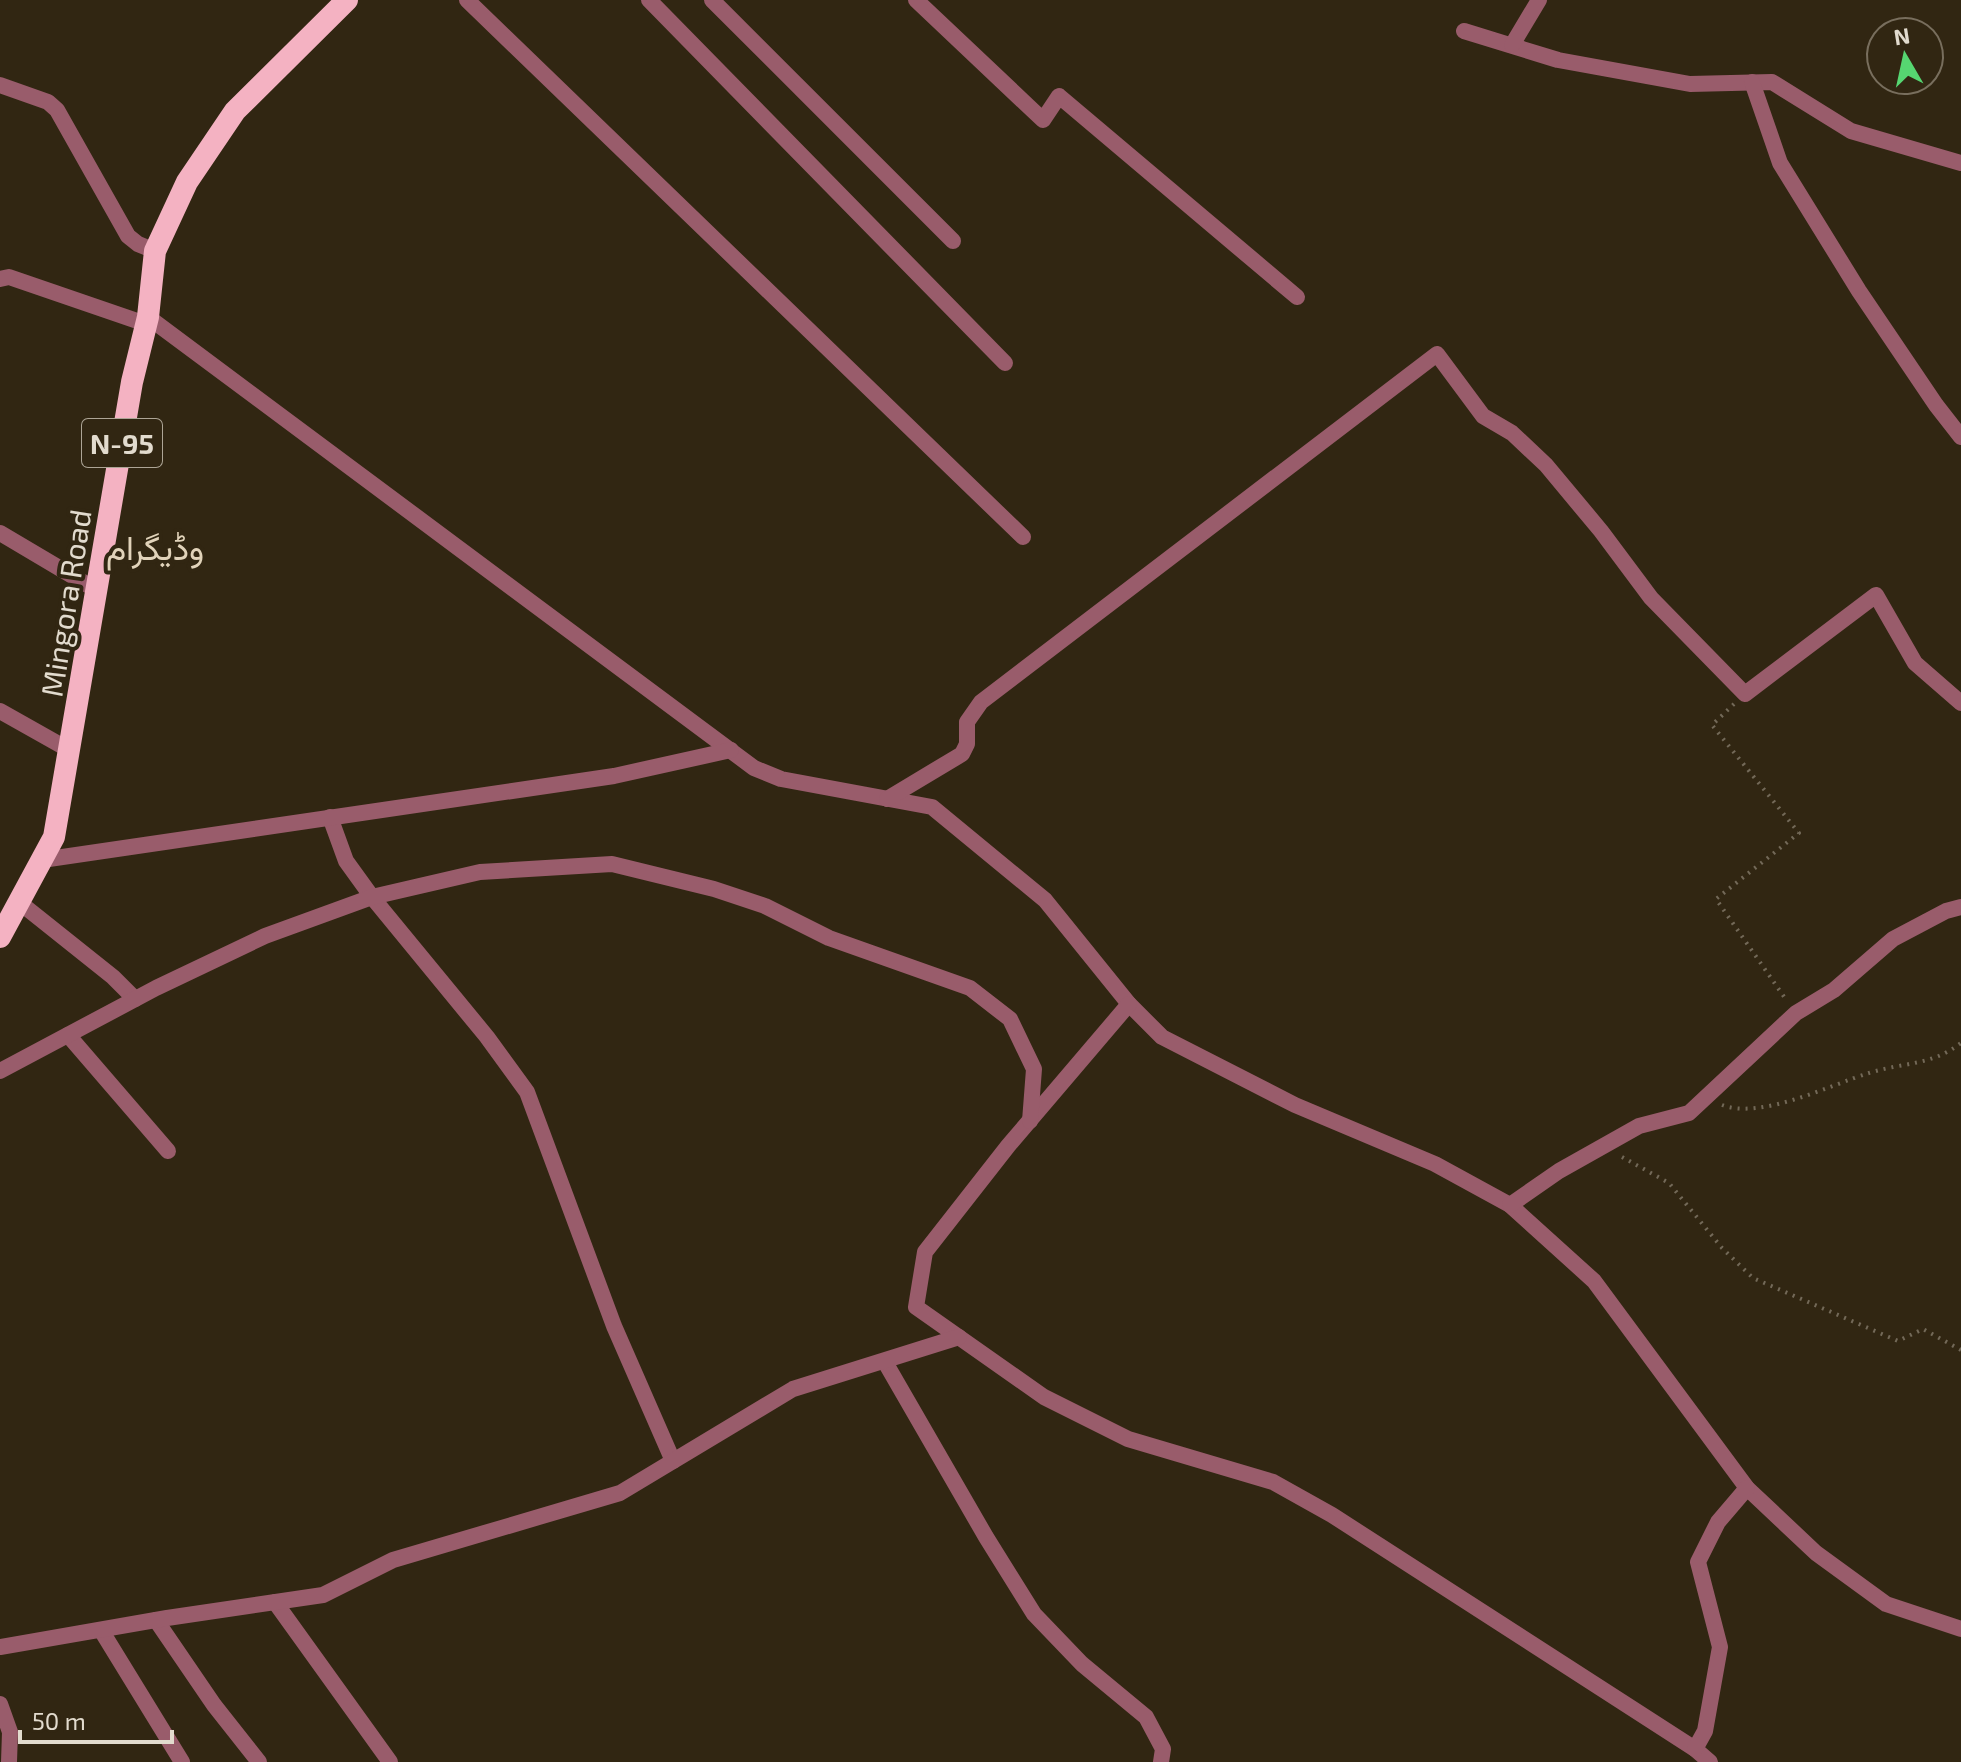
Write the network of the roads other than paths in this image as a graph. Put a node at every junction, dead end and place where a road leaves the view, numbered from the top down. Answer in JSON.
{"nodes":[{"id":1,"x":347,"y":0,"type":"edge"},
{"id":2,"x":467,"y":0,"type":"edge"},
{"id":3,"x":649,"y":0,"type":"edge"},
{"id":4,"x":712,"y":0,"type":"edge"},
{"id":5,"x":916,"y":0,"type":"edge"},
{"id":6,"x":1539,"y":0,"type":"edge"},
{"id":7,"x":1464,"y":31,"type":"dead end"},
{"id":8,"x":1512,"y":45,"type":"junction"},
{"id":9,"x":1752,"y":82,"type":"junction"},
{"id":10,"x":0,"y":85,"type":"edge"},
{"id":11,"x":1961,"y":163,"type":"edge"},
{"id":12,"x":953,"y":241,"type":"dead end"},
{"id":13,"x":155,"y":251,"type":"junction"},
{"id":14,"x":0,"y":279,"type":"edge"},
{"id":15,"x":1297,"y":297,"type":"dead end"},
{"id":16,"x":147,"y":321,"type":"junction"},
{"id":17,"x":1005,"y":363,"type":"dead end"},
{"id":18,"x":1961,"y":437,"type":"edge"},
{"id":19,"x":0,"y":533,"type":"edge"},
{"id":20,"x":1023,"y":537,"type":"dead end"},
{"id":21,"x":98,"y":591,"type":"junction"},
{"id":22,"x":1961,"y":703,"type":"edge"},
{"id":23,"x":0,"y":711,"type":"edge"},
{"id":24,"x":731,"y":750,"type":"junction"},
{"id":25,"x":71,"y":751,"type":"junction"},
{"id":26,"x":887,"y":799,"type":"junction"},
{"id":27,"x":330,"y":817,"type":"junction"},
{"id":28,"x":42,"y":860,"type":"junction"},
{"id":29,"x":372,"y":897,"type":"junction"},
{"id":30,"x":19,"y":902,"type":"junction"},
{"id":31,"x":1961,"y":907,"type":"edge"},
{"id":32,"x":0,"y":937,"type":"edge"},
{"id":33,"x":135,"y":999,"type":"junction"},
{"id":34,"x":1129,"y":1004,"type":"junction"},
{"id":35,"x":68,"y":1035,"type":"junction"},
{"id":36,"x":0,"y":1071,"type":"edge"},
{"id":37,"x":1030,"y":1121,"type":"junction"},
{"id":38,"x":168,"y":1151,"type":"dead end"},
{"id":39,"x":1510,"y":1205,"type":"junction"},
{"id":40,"x":959,"y":1337,"type":"junction"},
{"id":41,"x":885,"y":1362,"type":"junction"},
{"id":42,"x":673,"y":1461,"type":"junction"},
{"id":43,"x":1747,"y":1488,"type":"junction"},
{"id":44,"x":275,"y":1602,"type":"junction"},
{"id":45,"x":156,"y":1620,"type":"junction"},
{"id":46,"x":1961,"y":1629,"type":"edge"},
{"id":47,"x":101,"y":1630,"type":"junction"},
{"id":48,"x":0,"y":1647,"type":"edge"},
{"id":49,"x":0,"y":1704,"type":"edge"},
{"id":50,"x":1695,"y":1749,"type":"junction"},
{"id":51,"x":9,"y":1762,"type":"edge"},
{"id":52,"x":182,"y":1762,"type":"edge"},
{"id":53,"x":259,"y":1762,"type":"edge"},
{"id":54,"x":390,"y":1762,"type":"edge"},
{"id":55,"x":1161,"y":1762,"type":"edge"},
{"id":56,"x":1710,"y":1762,"type":"edge"}],
"edges":[{"from":1,"to":13,"type":"highway","name":"Mingora Road","number":"N-95"},
{"from":2,"to":20,"type":"street"},
{"from":3,"to":17,"type":"street"},
{"from":4,"to":12,"type":"street"},
{"from":5,"to":15,"type":"street"},
{"from":6,"to":8,"type":"street"},
{"from":7,"to":8,"type":"street"},
{"from":8,"to":9,"type":"street"},
{"from":9,"to":11,"type":"street"},
{"from":9,"to":18,"type":"street"},
{"from":10,"to":13,"type":"street"},
{"from":13,"to":16,"type":"highway","name":"Mingora Road","number":"N-95"},
{"from":14,"to":16,"type":"street"},
{"from":16,"to":21,"type":"highway","name":"Mingora Road","number":"N-95"},
{"from":16,"to":24,"type":"street"},
{"from":19,"to":21,"type":"street"},
{"from":21,"to":25,"type":"highway","name":"Mingora Road","number":"N-95"},
{"from":22,"to":26,"type":"street"},
{"from":23,"to":25,"type":"street"},
{"from":24,"to":26,"type":"street"},
{"from":24,"to":27,"type":"street"},
{"from":25,"to":28,"type":"highway","name":"Mingora Road","number":"N-95"},
{"from":26,"to":34,"type":"street"},
{"from":27,"to":28,"type":"street"},
{"from":27,"to":29,"type":"street"},
{"from":28,"to":30,"type":"highway","name":"Mingora Road","number":"N-95"},
{"from":29,"to":33,"type":"street"},
{"from":29,"to":37,"type":"street"},
{"from":29,"to":42,"type":"street"},
{"from":30,"to":32,"type":"highway","name":"Mingora Road","number":"N-95"},
{"from":30,"to":33,"type":"street"},
{"from":31,"to":39,"type":"street"},
{"from":33,"to":35,"type":"street"},
{"from":34,"to":37,"type":"street"},
{"from":34,"to":39,"type":"street"},
{"from":35,"to":36,"type":"street"},
{"from":35,"to":38,"type":"street"},
{"from":37,"to":40,"type":"street"},
{"from":39,"to":43,"type":"street"},
{"from":40,"to":41,"type":"street"},
{"from":40,"to":50,"type":"street"},
{"from":41,"to":42,"type":"street"},
{"from":41,"to":55,"type":"street"},
{"from":42,"to":44,"type":"street"},
{"from":43,"to":46,"type":"street"},
{"from":43,"to":50,"type":"street"},
{"from":44,"to":45,"type":"street"},
{"from":44,"to":54,"type":"street"},
{"from":45,"to":47,"type":"street"},
{"from":45,"to":53,"type":"street"},
{"from":47,"to":48,"type":"street"},
{"from":47,"to":52,"type":"street"},
{"from":49,"to":51,"type":"street"},
{"from":50,"to":56,"type":"street"}]}
